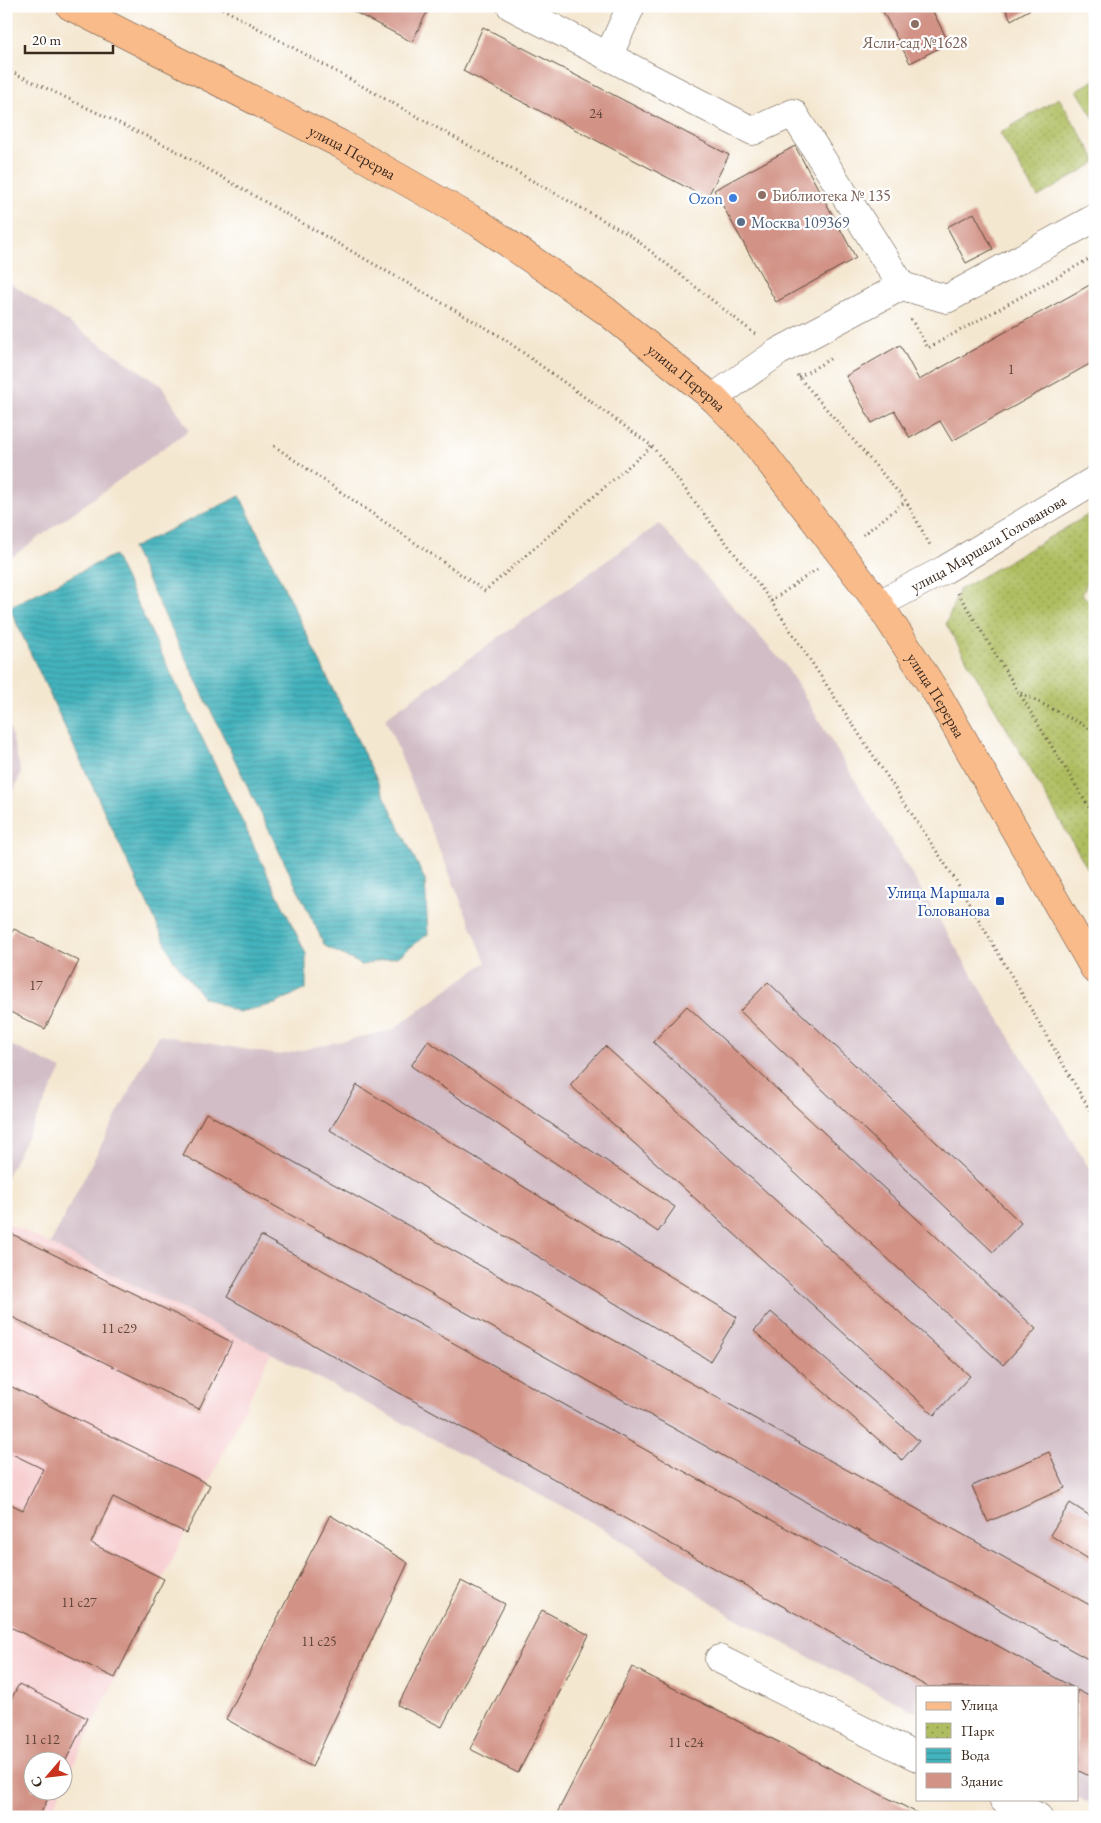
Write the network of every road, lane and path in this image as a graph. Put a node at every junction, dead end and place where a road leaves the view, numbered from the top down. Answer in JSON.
{"nodes":[{"id":1,"x":70,"y":6,"type":"edge"},
{"id":2,"x":511,"y":6,"type":"edge"},
{"id":3,"x":631,"y":6,"type":"edge"},
{"id":4,"x":608,"y":56,"type":"junction"},
{"id":5,"x":6,"y":69,"type":"edge"},
{"id":6,"x":1095,"y":218,"type":"edge"},
{"id":7,"x":902,"y":286,"type":"junction"},
{"id":8,"x":713,"y":398,"type":"junction"},
{"id":9,"x":274,"y":446,"type":"dead end"},
{"id":10,"x":652,"y":446,"type":"junction"},
{"id":11,"x":1095,"y":480,"type":"edge"},
{"id":12,"x":906,"y":501,"type":"dead end"},
{"id":13,"x":841,"y":552,"type":"junction"},
{"id":14,"x":771,"y":601,"type":"junction"},
{"id":15,"x":879,"y":604,"type":"junction"},
{"id":16,"x":1021,"y":693,"type":"dead end"},
{"id":17,"x":1095,"y":731,"type":"edge"},
{"id":18,"x":1095,"y":970,"type":"edge"},
{"id":19,"x":1095,"y":1119,"type":"edge"},
{"id":20,"x":719,"y":1659,"type":"dead end"},
{"id":21,"x":916,"y":1757,"type":"edge"},
{"id":22,"x":1005,"y":1800,"type":"edge"},
{"id":23,"x":1038,"y":1817,"type":"edge"}],
"edges":[{"from":1,"to":8,"type":"main road","name":"улица Перерва"},
{"from":2,"to":4,"type":"street"},
{"from":3,"to":4,"type":"street"},
{"from":4,"to":7,"type":"street"},
{"from":5,"to":10,"type":"path"},
{"from":6,"to":7,"type":"street"},
{"from":7,"to":8,"type":"street"},
{"from":8,"to":13,"type":"main road","name":"улица Перерва"},
{"from":9,"to":10,"type":"path"},
{"from":10,"to":14,"type":"path"},
{"from":11,"to":15,"type":"street","name":"улица Маршала Голованова"},
{"from":12,"to":13,"type":"path"},
{"from":13,"to":14,"type":"path"},
{"from":13,"to":15,"type":"main road","name":"улица Перерва"},
{"from":14,"to":19,"type":"path"},
{"from":15,"to":18,"type":"main road","name":"улица Перерва"},
{"from":16,"to":17,"type":"path"},
{"from":20,"to":21,"type":"street"},
{"from":22,"to":23,"type":"street"}]}
